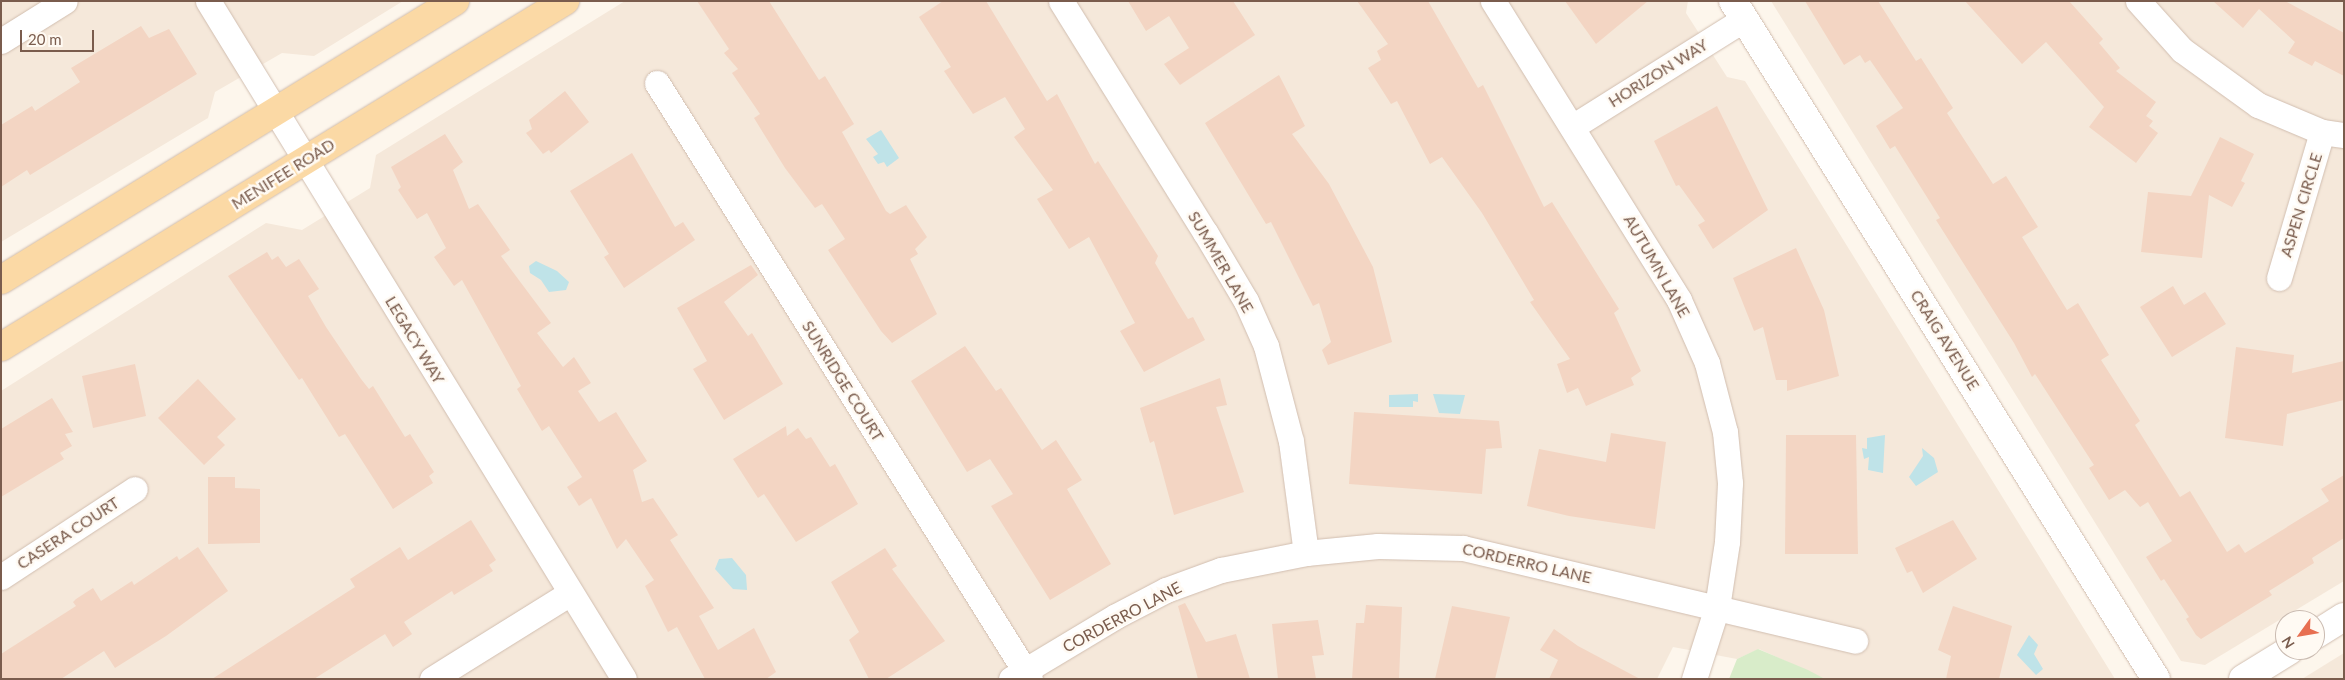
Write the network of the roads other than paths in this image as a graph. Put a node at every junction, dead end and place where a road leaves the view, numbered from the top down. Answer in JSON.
{"nodes":[{"id":1,"x":65,"y":1,"type":"edge"},
{"id":2,"x":208,"y":1,"type":"edge"},
{"id":3,"x":455,"y":1,"type":"edge"},
{"id":4,"x":565,"y":1,"type":"edge"},
{"id":5,"x":1061,"y":1,"type":"edge"},
{"id":6,"x":1493,"y":1,"type":"edge"},
{"id":7,"x":2138,"y":1,"type":"edge"},
{"id":8,"x":1739,"y":10,"type":"edge"},
{"id":9,"x":1,"y":41,"type":"edge"},
{"id":10,"x":657,"y":83,"type":"dead end"},
{"id":11,"x":276,"y":111,"type":"junction"},
{"id":12,"x":1572,"y":127,"type":"junction"},
{"id":13,"x":2333,"y":133,"type":"edge"},
{"id":14,"x":306,"y":160,"type":"junction"},
{"id":15,"x":2279,"y":278,"type":"dead end"},
{"id":16,"x":1,"y":280,"type":"edge"},
{"id":17,"x":1,"y":347,"type":"edge"},
{"id":18,"x":135,"y":489,"type":"dead end"},
{"id":19,"x":1306,"y":553,"type":"junction"},
{"id":20,"x":1,"y":577,"type":"edge"},
{"id":21,"x":570,"y":593,"type":"junction"},
{"id":22,"x":1716,"y":607,"type":"junction"},
{"id":23,"x":2344,"y":617,"type":"edge"},
{"id":24,"x":2325,"y":629,"type":"edge"},
{"id":25,"x":1855,"y":641,"type":"dead end"},
{"id":26,"x":2275,"y":659,"type":"edge"},
{"id":27,"x":1022,"y":676,"type":"edge"},
{"id":28,"x":432,"y":679,"type":"edge"},
{"id":29,"x":624,"y":679,"type":"edge"},
{"id":30,"x":1694,"y":679,"type":"edge"},
{"id":31,"x":2156,"y":679,"type":"edge"},
{"id":32,"x":2243,"y":679,"type":"edge"}],
"edges":[{"from":1,"to":9,"type":"street"},
{"from":2,"to":11,"type":"street","name":"LEGACY WAY"},
{"from":3,"to":11,"type":"main road"},
{"from":4,"to":14,"type":"main road","name":"MENIFEE ROAD"},
{"from":5,"to":19,"type":"street","name":"SUMMER LANE"},
{"from":6,"to":12,"type":"street","name":"AUTUMN LANE"},
{"from":7,"to":13,"type":"street"},
{"from":8,"to":12,"type":"street","name":"HORIZON WAY"},
{"from":8,"to":31,"type":"street","name":"CRAIG AVENUE"},
{"from":10,"to":27,"type":"street","name":"SUNRIDGE COURT"},
{"from":11,"to":14,"type":"street","name":"LEGACY WAY"},
{"from":11,"to":16,"type":"main road"},
{"from":12,"to":22,"type":"street","name":"AUTUMN LANE"},
{"from":13,"to":15,"type":"street","name":"ASPEN CIRCLE"},
{"from":14,"to":17,"type":"main road","name":"MENIFEE ROAD"},
{"from":14,"to":21,"type":"street","name":"LEGACY WAY"},
{"from":18,"to":20,"type":"street","name":"CASERA COURT"},
{"from":19,"to":22,"type":"street","name":"CORDERRO LANE"},
{"from":19,"to":27,"type":"street","name":"CORDERRO LANE"},
{"from":21,"to":28,"type":"street"},
{"from":21,"to":29,"type":"street","name":"LEGACY WAY"},
{"from":22,"to":25,"type":"street","name":"CORDERRO LANE"},
{"from":22,"to":30,"type":"street","name":"AUTUMN LANE"},
{"from":23,"to":24,"type":"street"},
{"from":26,"to":32,"type":"street"}]}
